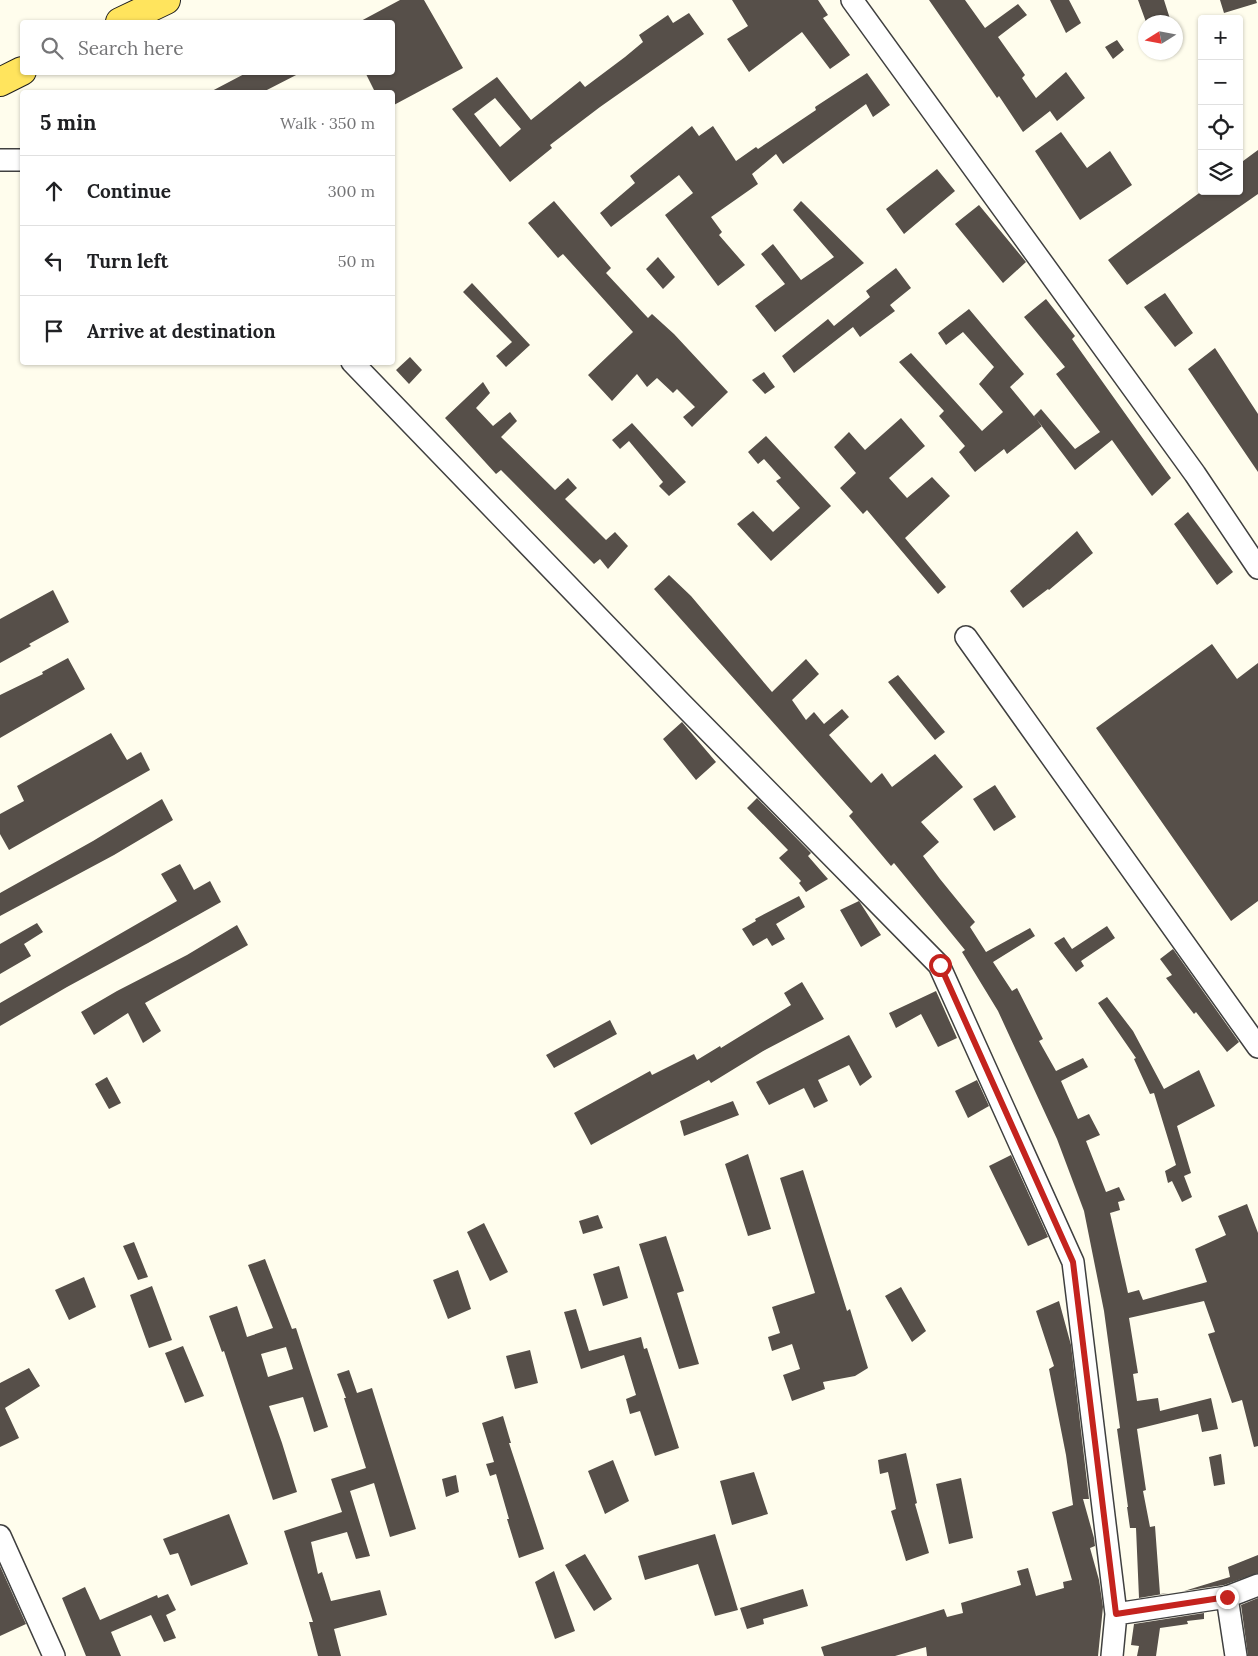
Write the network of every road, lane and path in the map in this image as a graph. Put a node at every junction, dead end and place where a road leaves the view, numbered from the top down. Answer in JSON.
{"nodes":[{"id":1,"x":166,"y":0,"type":"edge"},
{"id":2,"x":852,"y":0,"type":"edge"},
{"id":3,"x":124,"y":20,"type":"edge"},
{"id":4,"x":20,"y":72,"type":"edge"},
{"id":5,"x":0,"y":82,"type":"edge"},
{"id":6,"x":0,"y":160,"type":"edge"},
{"id":7,"x":20,"y":160,"type":"edge"},
{"id":8,"x":355,"y":365,"type":"edge"},
{"id":9,"x":1258,"y":568,"type":"edge"},
{"id":10,"x":966,"y":637,"type":"dead end"},
{"id":11,"x":1258,"y":1047,"type":"edge"},
{"id":12,"x":0,"y":1536,"type":"edge"},
{"id":13,"x":1258,"y":1585,"type":"edge"},
{"id":14,"x":1227,"y":1597,"type":"junction"},
{"id":15,"x":1116,"y":1614,"type":"junction"},
{"id":16,"x":54,"y":1656,"type":"edge"},
{"id":17,"x":1112,"y":1656,"type":"edge"},
{"id":18,"x":1236,"y":1656,"type":"edge"}],
"edges":[{"from":1,"to":3,"type":"main road"},
{"from":2,"to":9,"type":"street"},
{"from":4,"to":5,"type":"main road"},
{"from":6,"to":7,"type":"street"},
{"from":8,"to":15,"type":"street"},
{"from":10,"to":11,"type":"street"},
{"from":12,"to":16,"type":"street"},
{"from":13,"to":14,"type":"street"},
{"from":14,"to":15,"type":"street"},
{"from":14,"to":18,"type":"street"},
{"from":15,"to":17,"type":"street"}]}
